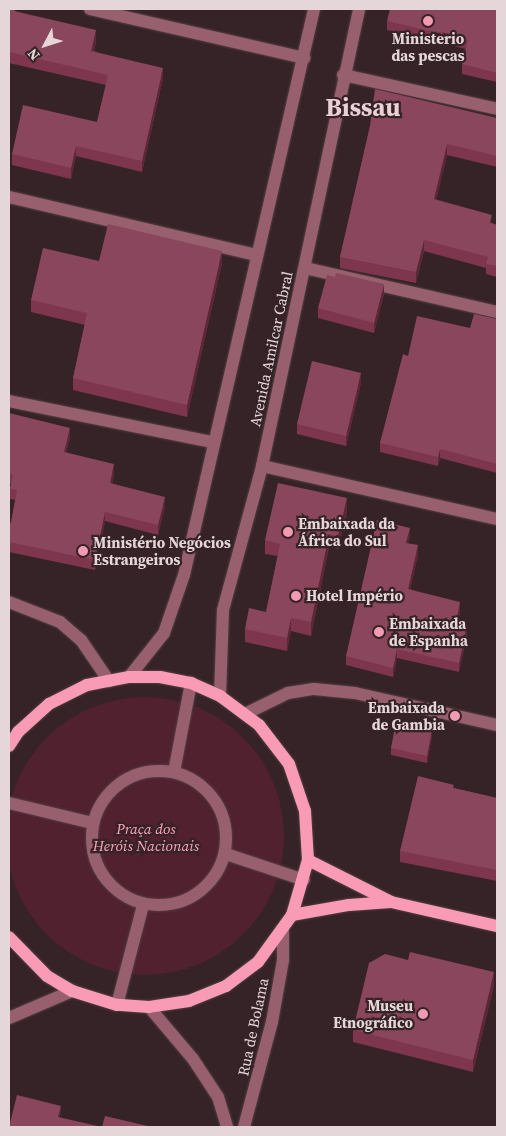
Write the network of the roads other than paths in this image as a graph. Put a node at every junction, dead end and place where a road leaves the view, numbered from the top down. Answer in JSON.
{"nodes":[{"id":1,"x":90,"y":9,"type":"edge"},
{"id":2,"x":314,"y":9,"type":"edge"},
{"id":3,"x":359,"y":9,"type":"edge"},
{"id":4,"x":304,"y":58,"type":"junction"},
{"id":5,"x":343,"y":75,"type":"junction"},
{"id":6,"x":497,"y":109,"type":"edge"},
{"id":7,"x":9,"y":197,"type":"edge"},
{"id":8,"x":257,"y":255,"type":"junction"},
{"id":9,"x":305,"y":268,"type":"junction"},
{"id":10,"x":497,"y":312,"type":"edge"},
{"id":11,"x":9,"y":401,"type":"edge"},
{"id":12,"x":213,"y":442,"type":"junction"},
{"id":13,"x":262,"y":466,"type":"junction"},
{"id":14,"x":497,"y":519,"type":"edge"},
{"id":15,"x":9,"y":602,"type":"edge"},
{"id":16,"x":128,"y":677,"type":"junction"},
{"id":17,"x":109,"y":681,"type":"junction"},
{"id":18,"x":191,"y":683,"type":"junction"},
{"id":19,"x":220,"y":696,"type":"junction"},
{"id":20,"x":245,"y":714,"type":"junction"},
{"id":21,"x":497,"y":725,"type":"edge"},
{"id":22,"x":9,"y":746,"type":"edge"},
{"id":23,"x":174,"y":772,"type":"junction"},
{"id":24,"x":9,"y":803,"type":"edge"},
{"id":25,"x":92,"y":823,"type":"junction"},
{"id":26,"x":226,"y":854,"type":"junction"},
{"id":27,"x":308,"y":860,"type":"junction"},
{"id":28,"x":304,"y":880,"type":"junction"},
{"id":29,"x":391,"y":902,"type":"junction"},
{"id":30,"x":143,"y":905,"type":"junction"},
{"id":31,"x":292,"y":915,"type":"junction"},
{"id":32,"x":497,"y":926,"type":"edge"},
{"id":33,"x":282,"y":931,"type":"junction"},
{"id":34,"x":9,"y":937,"type":"edge"},
{"id":35,"x":72,"y":991,"type":"junction"},
{"id":36,"x":117,"y":1005,"type":"junction"},
{"id":37,"x":149,"y":1007,"type":"junction"},
{"id":38,"x":9,"y":1018,"type":"edge"},
{"id":39,"x":226,"y":1127,"type":"edge"},
{"id":40,"x":244,"y":1127,"type":"edge"}],
"edges":[{"from":1,"to":4,"type":"street"},
{"from":2,"to":4,"type":"street"},
{"from":3,"to":5,"type":"street","name":"Avenida Amilcar Cabral"},
{"from":4,"to":8,"type":"street"},
{"from":5,"to":6,"type":"street"},
{"from":5,"to":9,"type":"street","name":"Avenida Amilcar Cabral"},
{"from":7,"to":8,"type":"street"},
{"from":8,"to":12,"type":"street"},
{"from":9,"to":10,"type":"street"},
{"from":9,"to":13,"type":"street","name":"Avenida Amilcar Cabral"},
{"from":11,"to":12,"type":"street"},
{"from":12,"to":16,"type":"street"},
{"from":13,"to":14,"type":"street"},
{"from":13,"to":19,"type":"street","name":"Avenida Amilcar Cabral"},
{"from":15,"to":17,"type":"street"},
{"from":16,"to":17,"type":"main road"},
{"from":16,"to":18,"type":"main road"},
{"from":17,"to":22,"type":"main road"},
{"from":18,"to":19,"type":"main road"},
{"from":18,"to":23,"type":"street"},
{"from":19,"to":20,"type":"main road"},
{"from":20,"to":21,"type":"street"},
{"from":20,"to":27,"type":"main road"},
{"from":23,"to":25,"type":"street"},
{"from":23,"to":26,"type":"street"},
{"from":24,"to":25,"type":"street"},
{"from":25,"to":30,"type":"street"},
{"from":26,"to":28,"type":"street"},
{"from":26,"to":30,"type":"street"},
{"from":27,"to":28,"type":"main road"},
{"from":27,"to":29,"type":"main road"},
{"from":28,"to":31,"type":"main road"},
{"from":29,"to":31,"type":"main road"},
{"from":29,"to":32,"type":"main road"},
{"from":30,"to":36,"type":"street"},
{"from":31,"to":33,"type":"main road"},
{"from":33,"to":37,"type":"main road"},
{"from":33,"to":40,"type":"street","name":"Rua de Bolama"},
{"from":34,"to":35,"type":"main road"},
{"from":35,"to":36,"type":"main road"},
{"from":35,"to":38,"type":"street"},
{"from":36,"to":37,"type":"main road"},
{"from":37,"to":39,"type":"street"}]}
